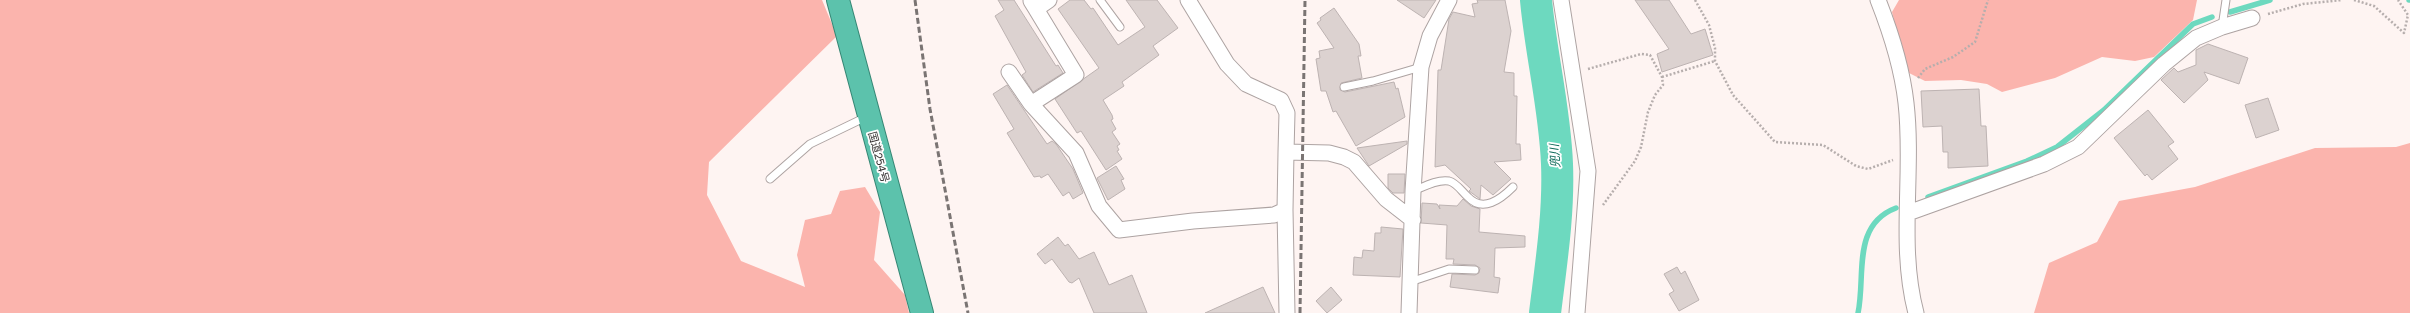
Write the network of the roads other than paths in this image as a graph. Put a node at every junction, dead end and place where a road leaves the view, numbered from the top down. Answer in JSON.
{"nodes":[{"id":1,"x":838,"y":0,"type":"edge"},
{"id":2,"x":1049,"y":0,"type":"edge"},
{"id":3,"x":1100,"y":0,"type":"edge"},
{"id":4,"x":1188,"y":0,"type":"edge"},
{"id":5,"x":1449,"y":0,"type":"edge"},
{"id":6,"x":1561,"y":0,"type":"edge"},
{"id":7,"x":1878,"y":0,"type":"edge"},
{"id":8,"x":2226,"y":0,"type":"edge"},
{"id":9,"x":1033,"y":4,"type":"edge"},
{"id":10,"x":2252,"y":18,"type":"road end"},
{"id":11,"x":1120,"y":27,"type":"dead end"},
{"id":12,"x":2222,"y":27,"type":"junction"},
{"id":13,"x":1421,"y":67,"type":"junction"},
{"id":14,"x":1009,"y":72,"type":"dead end"},
{"id":15,"x":1344,"y":87,"type":"dead end"},
{"id":16,"x":1031,"y":104,"type":"junction"},
{"id":17,"x":868,"y":116,"type":"junction"},
{"id":18,"x":1286,"y":152,"type":"junction"},
{"id":19,"x":770,"y":179,"type":"dead end"},
{"id":20,"x":1513,"y":187,"type":"dead end"},
{"id":21,"x":1413,"y":191,"type":"junction"},
{"id":22,"x":1285,"y":210,"type":"junction"},
{"id":23,"x":1908,"y":213,"type":"junction"},
{"id":24,"x":1413,"y":220,"type":"junction"},
{"id":25,"x":1475,"y":270,"type":"dead end"},
{"id":26,"x":1410,"y":282,"type":"junction"},
{"id":27,"x":922,"y":313,"type":"edge"},
{"id":28,"x":1287,"y":313,"type":"edge"},
{"id":29,"x":1409,"y":313,"type":"edge"},
{"id":30,"x":1577,"y":313,"type":"edge"},
{"id":31,"x":1916,"y":313,"type":"edge"}],
"edges":[{"from":1,"to":17,"type":"highway","name":"国道254号"},
{"from":2,"to":9,"type":"street"},
{"from":3,"to":11,"type":"lane"},
{"from":4,"to":18,"type":"street"},
{"from":5,"to":13,"type":"street"},
{"from":6,"to":30,"type":"street"},
{"from":7,"to":23,"type":"street"},
{"from":8,"to":12,"type":"lane"},
{"from":9,"to":16,"type":"street"},
{"from":10,"to":12,"type":"street"},
{"from":12,"to":23,"type":"street"},
{"from":13,"to":15,"type":"lane"},
{"from":13,"to":21,"type":"street"},
{"from":14,"to":16,"type":"street"},
{"from":16,"to":22,"type":"street"},
{"from":17,"to":19,"type":"lane"},
{"from":17,"to":27,"type":"highway","name":"国道254号"},
{"from":18,"to":22,"type":"street"},
{"from":18,"to":24,"type":"street"},
{"from":20,"to":21,"type":"lane"},
{"from":21,"to":24,"type":"street"},
{"from":22,"to":28,"type":"street"},
{"from":23,"to":31,"type":"street"},
{"from":24,"to":26,"type":"street"},
{"from":25,"to":26,"type":"lane"},
{"from":26,"to":29,"type":"street"}]}
